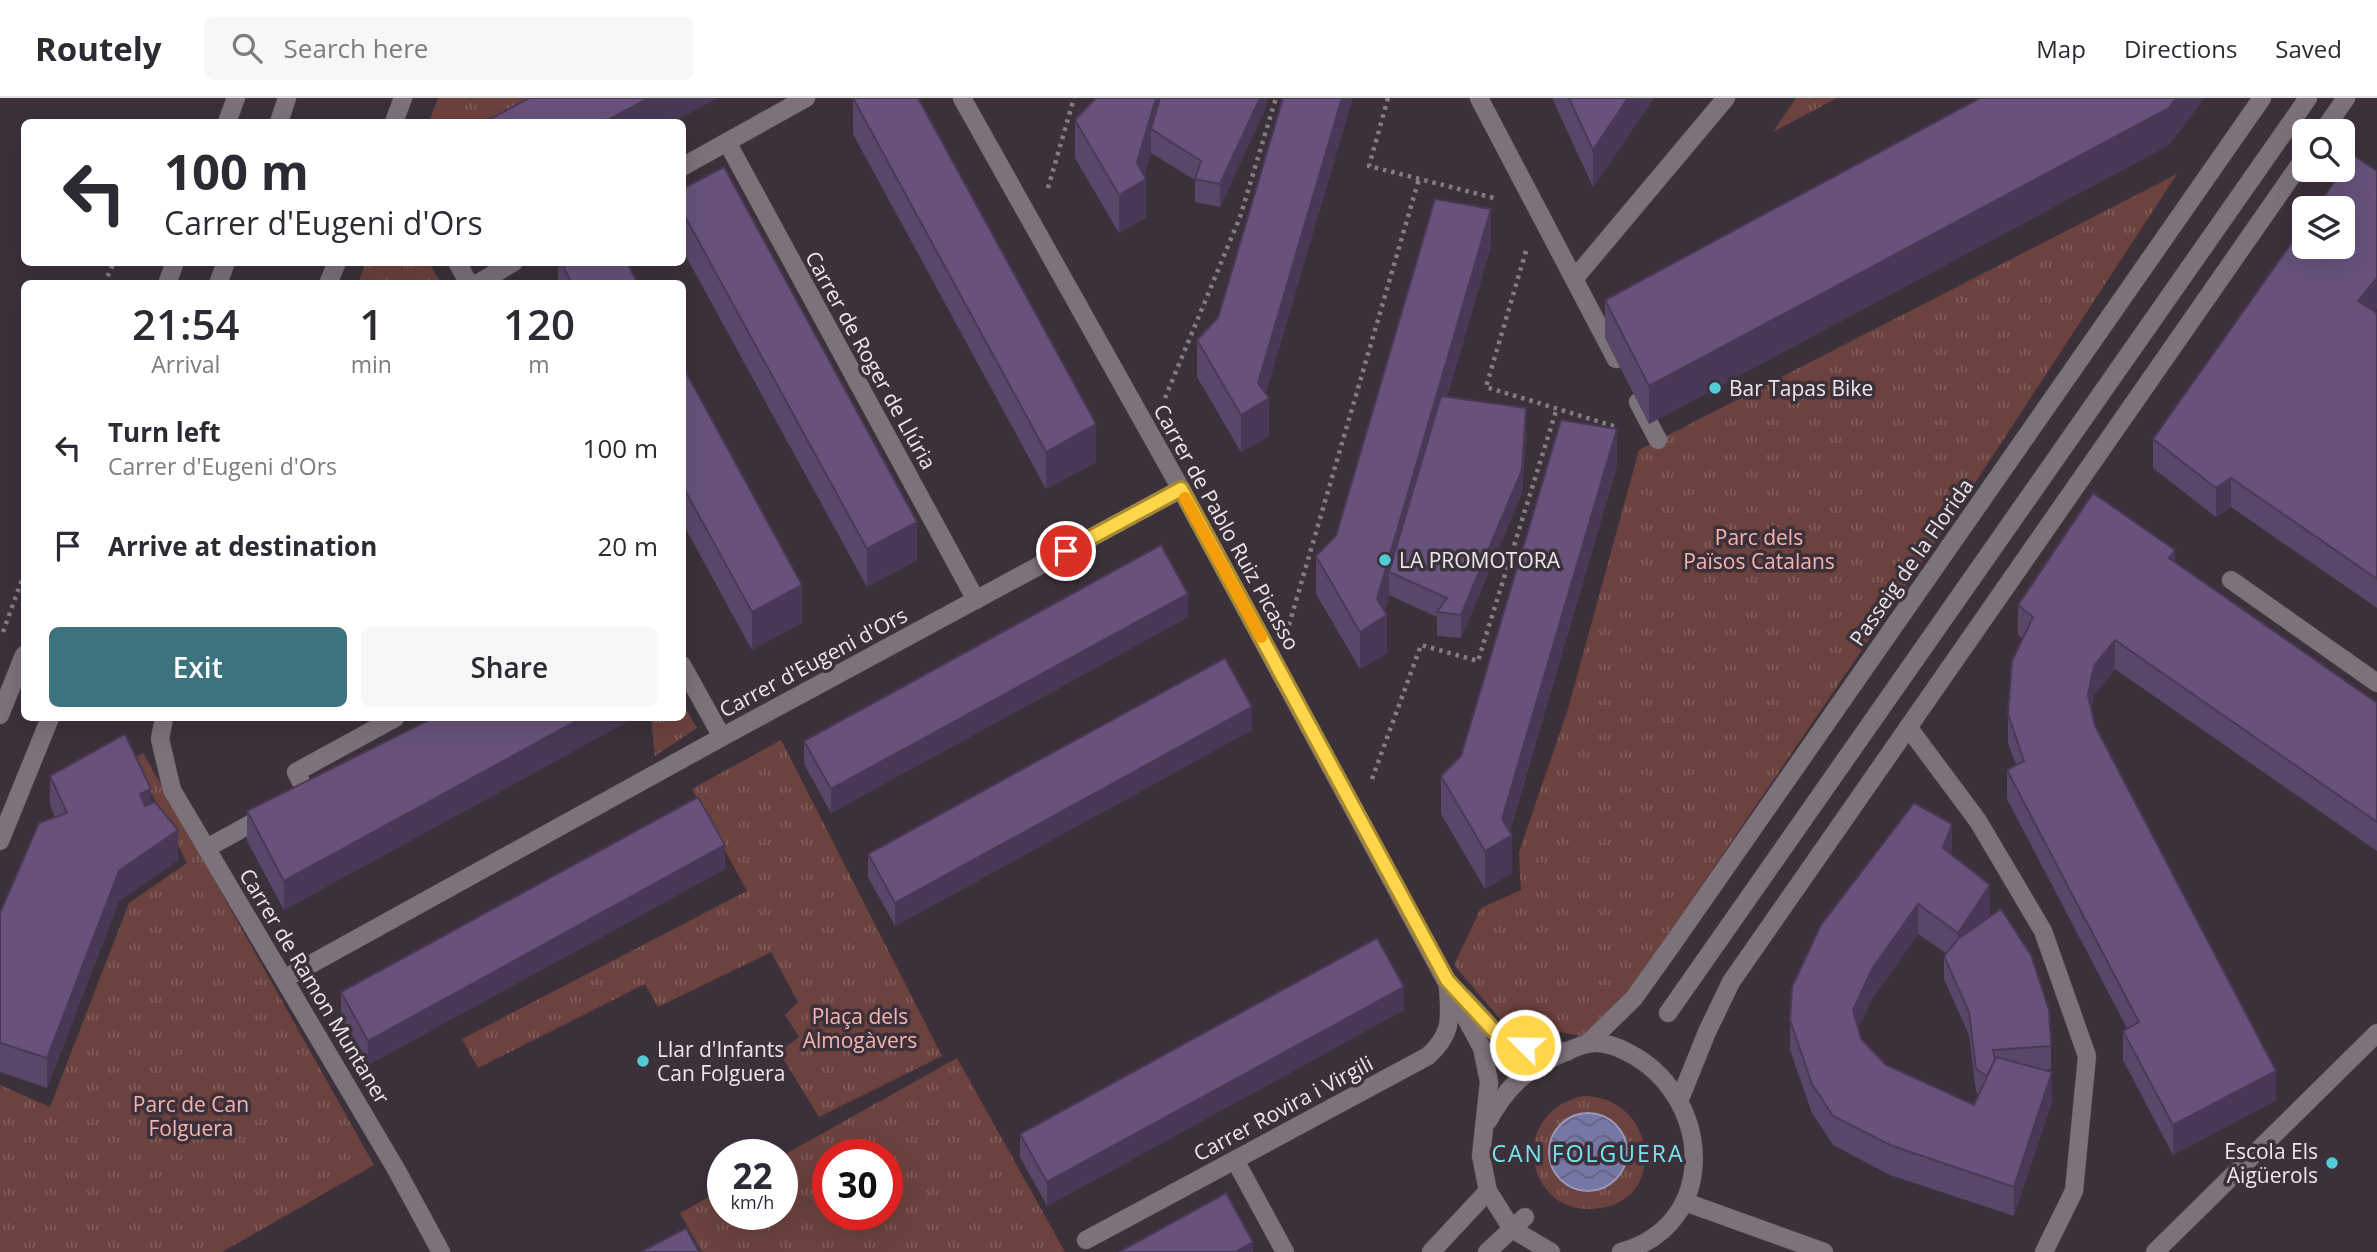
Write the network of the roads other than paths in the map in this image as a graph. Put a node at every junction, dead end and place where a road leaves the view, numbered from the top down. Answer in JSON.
{"nodes":[{"id":1,"x":236,"y":98,"type":"edge"},
{"id":2,"x":288,"y":98,"type":"edge"},
{"id":3,"x":403,"y":98,"type":"edge"},
{"id":4,"x":806,"y":98,"type":"edge"},
{"id":5,"x":962,"y":98,"type":"edge"},
{"id":6,"x":1479,"y":98,"type":"edge"},
{"id":7,"x":1726,"y":98,"type":"edge"},
{"id":8,"x":2262,"y":98,"type":"edge"},
{"id":9,"x":2308,"y":98,"type":"edge"},
{"id":10,"x":2346,"y":98,"type":"edge"},
{"id":11,"x":228,"y":119,"type":"edge"},
{"id":12,"x":280,"y":119,"type":"edge"},
{"id":13,"x":395,"y":119,"type":"edge"},
{"id":14,"x":2331,"y":119,"type":"edge"},
{"id":15,"x":727,"y":142,"type":"junction"},
{"id":16,"x":686,"y":165,"type":"edge"},
{"id":17,"x":2292,"y":176,"type":"edge"},
{"id":18,"x":507,"y":266,"type":"edge"},
{"id":19,"x":1575,"y":278,"type":"junction"},
{"id":20,"x":484,"y":280,"type":"edge"},
{"id":21,"x":1658,"y":440,"type":"road end"},
{"id":22,"x":1181,"y":489,"type":"junction"},
{"id":23,"x":2231,"y":580,"type":"dead end"},
{"id":24,"x":976,"y":600,"type":"junction"},
{"id":25,"x":21,"y":662,"type":"edge"},
{"id":26,"x":686,"y":673,"type":"edge"},
{"id":27,"x":2377,"y":683,"type":"edge"},
{"id":28,"x":0,"y":715,"type":"edge"},
{"id":29,"x":49,"y":721,"type":"edge"},
{"id":30,"x":163,"y":721,"type":"edge"},
{"id":31,"x":390,"y":721,"type":"edge"},
{"id":32,"x":1908,"y":727,"type":"junction"},
{"id":33,"x":722,"y":737,"type":"junction"},
{"id":34,"x":0,"y":841,"type":"edge"},
{"id":35,"x":206,"y":848,"type":"junction"},
{"id":36,"x":284,"y":979,"type":"junction"},
{"id":37,"x":1447,"y":980,"type":"junction"},
{"id":38,"x":1668,"y":1013,"type":"dead end"},
{"id":39,"x":2377,"y":1033,"type":"edge"},
{"id":40,"x":1587,"y":1044,"type":"junction"},
{"id":41,"x":1567,"y":1052,"type":"junction"},
{"id":42,"x":1680,"y":1099,"type":"junction"},
{"id":43,"x":1484,"y":1126,"type":"junction"},
{"id":44,"x":1235,"y":1160,"type":"junction"},
{"id":45,"x":1488,"y":1191,"type":"junction"},
{"id":46,"x":1685,"y":1202,"type":"junction"},
{"id":47,"x":1519,"y":1223,"type":"junction"},
{"id":48,"x":1086,"y":1240,"type":"dead end"},
{"id":49,"x":441,"y":1252,"type":"edge"},
{"id":50,"x":1285,"y":1252,"type":"edge"},
{"id":51,"x":1431,"y":1252,"type":"edge"},
{"id":52,"x":1487,"y":1252,"type":"edge"},
{"id":53,"x":1551,"y":1252,"type":"edge"},
{"id":54,"x":1621,"y":1252,"type":"edge"},
{"id":55,"x":1824,"y":1252,"type":"edge"},
{"id":56,"x":2044,"y":1252,"type":"edge"},
{"id":57,"x":2155,"y":1252,"type":"edge"}],
"edges":[{"from":1,"to":11,"type":"street"},
{"from":2,"to":12,"type":"street"},
{"from":3,"to":13,"type":"street"},
{"from":4,"to":15,"type":"street"},
{"from":5,"to":22,"type":"street","name":"Carrer de Pablo Ruiz Picasso"},
{"from":6,"to":19,"type":"street"},
{"from":7,"to":19,"type":"street"},
{"from":8,"to":40,"type":"street","name":"Passeig de la Florida"},
{"from":9,"to":38,"type":"street"},
{"from":10,"to":14,"type":"street"},
{"from":15,"to":16,"type":"street"},
{"from":15,"to":24,"type":"street","name":"Carrer de Roger de Llúria"},
{"from":17,"to":32,"type":"street"},
{"from":18,"to":20,"type":"street"},
{"from":19,"to":21,"type":"street"},
{"from":22,"to":24,"type":"street","name":"Carrer d'Eugeni d'Ors"},
{"from":22,"to":37,"type":"street","name":"Carrer de Pablo Ruiz Picasso"},
{"from":23,"to":27,"type":"street"},
{"from":24,"to":33,"type":"street","name":"Carrer d'Eugeni d'Ors"},
{"from":25,"to":28,"type":"street"},
{"from":26,"to":33,"type":"street"},
{"from":29,"to":34,"type":"street"},
{"from":30,"to":35,"type":"street","name":"Carrer de Ramon Muntaner"},
{"from":31,"to":35,"type":"street"},
{"from":32,"to":42,"type":"street"},
{"from":32,"to":56,"type":"street"},
{"from":33,"to":36,"type":"street","name":"Carrer d'Eugeni d'Ors"},
{"from":35,"to":36,"type":"street","name":"Carrer de Ramon Muntaner"},
{"from":36,"to":49,"type":"street","name":"Carrer de Ramon Muntaner"},
{"from":37,"to":41,"type":"street","name":"Carrer de Pablo Ruiz Picasso"},
{"from":37,"to":43,"type":"street","name":"Carrer de Pablo Ruiz Picasso"},
{"from":37,"to":44,"type":"street","name":"Carrer Rovira i Virgili"},
{"from":39,"to":57,"type":"street"},
{"from":40,"to":41,"type":"street"},
{"from":40,"to":42,"type":"street"},
{"from":41,"to":43,"type":"street"},
{"from":42,"to":46,"type":"street"},
{"from":43,"to":45,"type":"street","name":"Carrer de Pablo Ruiz Picasso"},
{"from":44,"to":48,"type":"street","name":"Carrer Rovira i Virgili"},
{"from":44,"to":50,"type":"street"},
{"from":45,"to":47,"type":"street"},
{"from":45,"to":51,"type":"street"},
{"from":46,"to":54,"type":"street"},
{"from":46,"to":55,"type":"street"},
{"from":47,"to":52,"type":"street"},
{"from":47,"to":53,"type":"street"}]}
